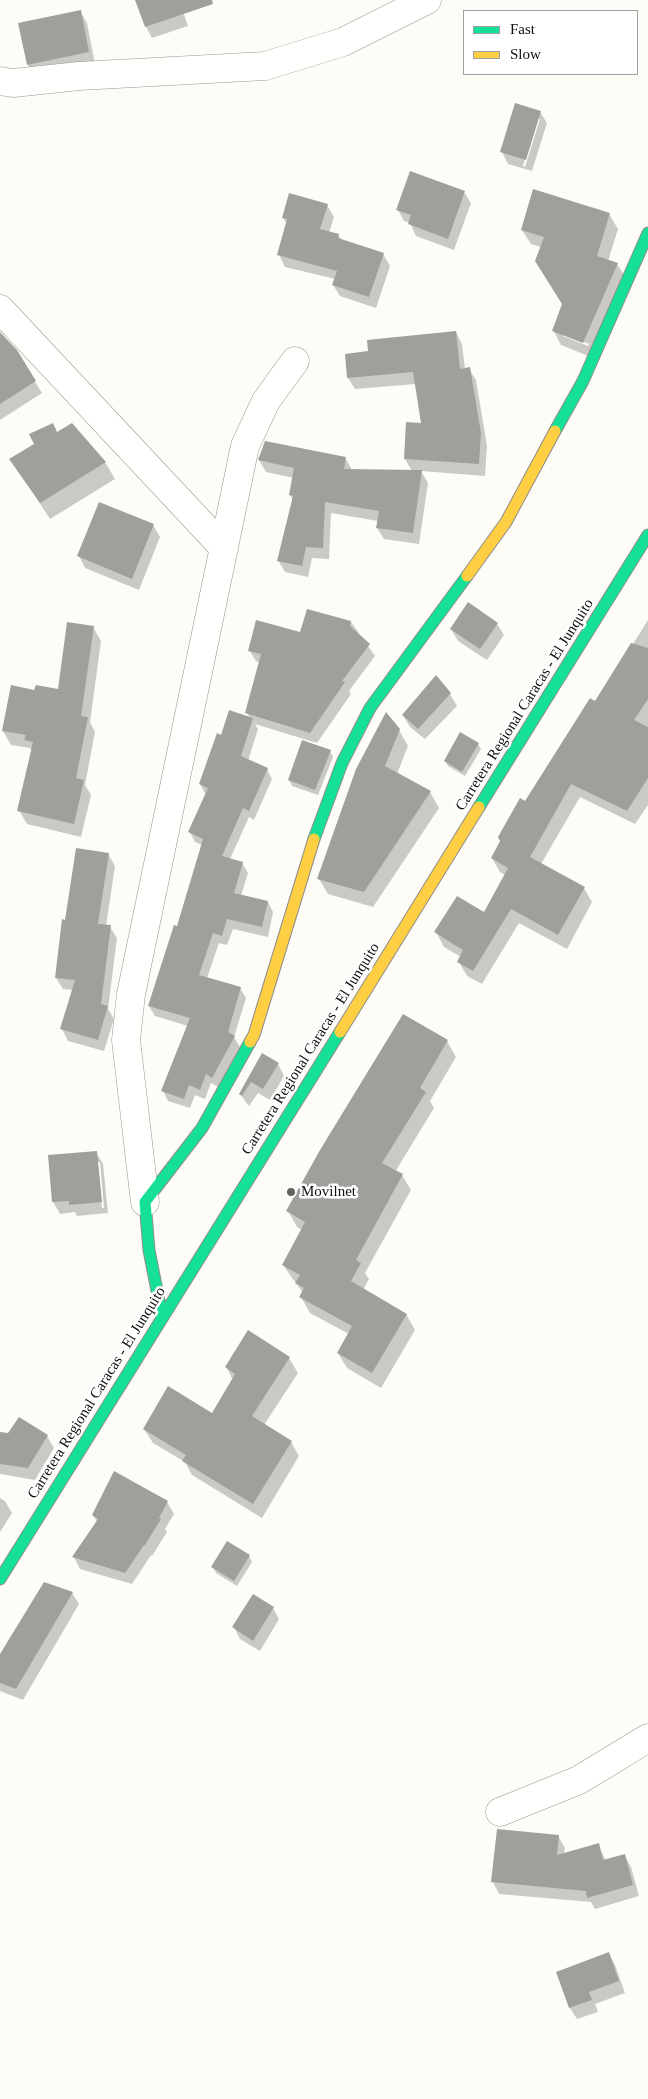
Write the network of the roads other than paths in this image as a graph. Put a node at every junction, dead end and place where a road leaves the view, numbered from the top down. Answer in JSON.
{"nodes":[{"id":1,"x":427,"y":0,"type":"edge"},
{"id":2,"x":0,"y":81,"type":"edge"},
{"id":3,"x":648,"y":233,"type":"edge"},
{"id":4,"x":0,"y":308,"type":"edge"},
{"id":5,"x":295,"y":361,"type":"dead end"},
{"id":6,"x":648,"y":535,"type":"edge"},
{"id":7,"x":224,"y":548,"type":"junction"},
{"id":8,"x":145,"y":1202,"type":"junction"},
{"id":9,"x":162,"y":1316,"type":"junction"},
{"id":10,"x":0,"y":1579,"type":"edge"},
{"id":11,"x":648,"y":1738,"type":"edge"},
{"id":12,"x":500,"y":1812,"type":"dead end"}],
"edges":[{"from":1,"to":2,"type":"street"},
{"from":3,"to":8,"type":"main road"},
{"from":4,"to":7,"type":"street"},
{"from":5,"to":7,"type":"street"},
{"from":6,"to":9,"type":"main road","name":"Carretera Regional Caracas - El Junquito"},
{"from":7,"to":8,"type":"street"},
{"from":8,"to":9,"type":"main road"},
{"from":9,"to":10,"type":"main road","name":"Carretera Regional Caracas - El Junquito"},
{"from":11,"to":12,"type":"street"}]}
